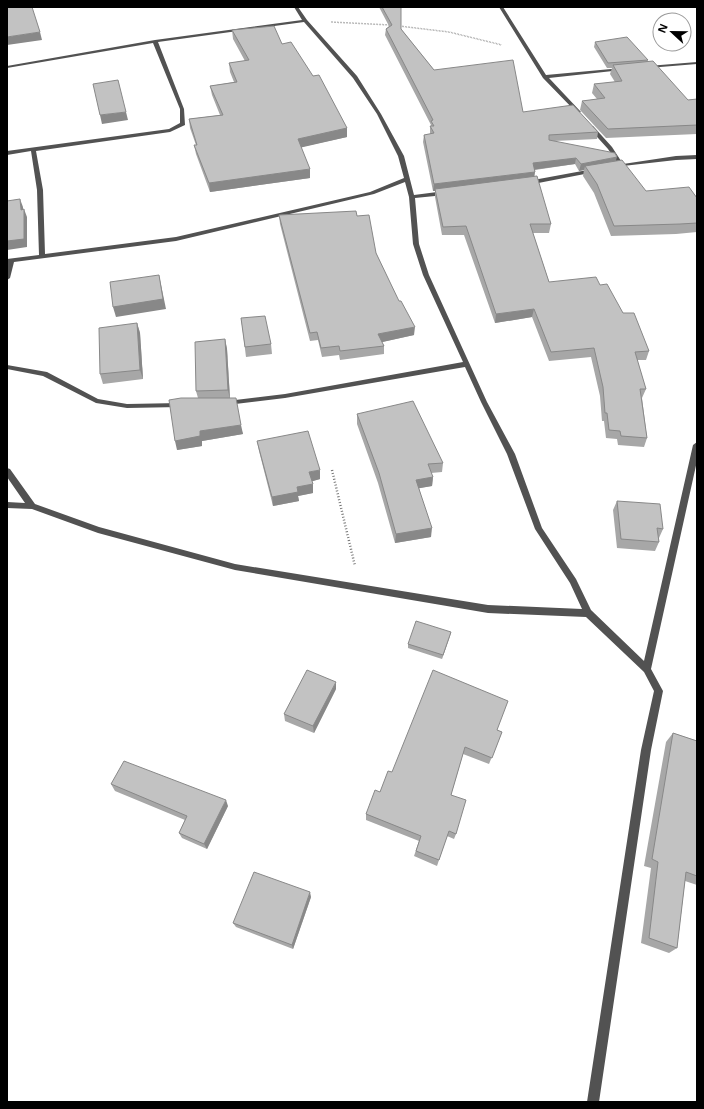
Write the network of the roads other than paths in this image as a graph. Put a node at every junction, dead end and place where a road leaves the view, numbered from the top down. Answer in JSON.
{"nodes":[{"id":1,"x":296,"y":7,"type":"edge"},
{"id":2,"x":501,"y":7,"type":"edge"},
{"id":3,"x":305,"y":21,"type":"junction"},
{"id":4,"x":155,"y":41,"type":"junction"},
{"id":5,"x":697,"y":63,"type":"edge"},
{"id":6,"x":7,"y":67,"type":"edge"},
{"id":7,"x":643,"y":68,"type":"edge"},
{"id":8,"x":629,"y":69,"type":"edge"},
{"id":9,"x":546,"y":77,"type":"junction"},
{"id":10,"x":581,"y":115,"type":"edge"},
{"id":11,"x":586,"y":120,"type":"edge"},
{"id":12,"x":33,"y":150,"type":"junction"},
{"id":13,"x":7,"y":153,"type":"edge"},
{"id":14,"x":697,"y":157,"type":"edge"},
{"id":15,"x":621,"y":165,"type":"junction"},
{"id":16,"x":606,"y":168,"type":"edge"},
{"id":17,"x":599,"y":170,"type":"edge"},
{"id":18,"x":407,"y":179,"type":"junction"},
{"id":19,"x":525,"y":183,"type":"edge"},
{"id":20,"x":449,"y":193,"type":"edge"},
{"id":21,"x":412,"y":197,"type":"junction"},
{"id":22,"x":42,"y":257,"type":"junction"},
{"id":23,"x":9,"y":261,"type":"edge"},
{"id":24,"x":7,"y":278,"type":"edge"},
{"id":25,"x":467,"y":364,"type":"junction"},
{"id":26,"x":7,"y":367,"type":"edge"},
{"id":27,"x":220,"y":403,"type":"edge"},
{"id":28,"x":189,"y":404,"type":"edge"},
{"id":29,"x":697,"y":445,"type":"edge"},
{"id":30,"x":7,"y":471,"type":"edge"},
{"id":31,"x":7,"y":505,"type":"edge"},
{"id":32,"x":32,"y":506,"type":"junction"},
{"id":33,"x":588,"y":614,"type":"junction"},
{"id":34,"x":647,"y":670,"type":"junction"},
{"id":35,"x":593,"y":1102,"type":"edge"}],
"edges":[{"from":1,"to":3,"type":"street"},
{"from":2,"to":9,"type":"street"},
{"from":3,"to":4,"type":"street"},
{"from":3,"to":18,"type":"street"},
{"from":4,"to":6,"type":"street"},
{"from":4,"to":12,"type":"street"},
{"from":5,"to":7,"type":"street"},
{"from":8,"to":9,"type":"street"},
{"from":9,"to":10,"type":"street"},
{"from":11,"to":15,"type":"street"},
{"from":12,"to":13,"type":"street"},
{"from":12,"to":22,"type":"street"},
{"from":14,"to":15,"type":"street"},
{"from":15,"to":16,"type":"street"},
{"from":17,"to":19,"type":"street"},
{"from":18,"to":21,"type":"street"},
{"from":18,"to":22,"type":"street"},
{"from":20,"to":21,"type":"street"},
{"from":21,"to":25,"type":"street"},
{"from":22,"to":23,"type":"street"},
{"from":23,"to":24,"type":"street"},
{"from":25,"to":27,"type":"street"},
{"from":25,"to":33,"type":"street"},
{"from":26,"to":28,"type":"street"},
{"from":29,"to":34,"type":"street"},
{"from":30,"to":32,"type":"street"},
{"from":31,"to":32,"type":"street"},
{"from":32,"to":33,"type":"street"},
{"from":33,"to":34,"type":"street"},
{"from":34,"to":35,"type":"street"}]}
